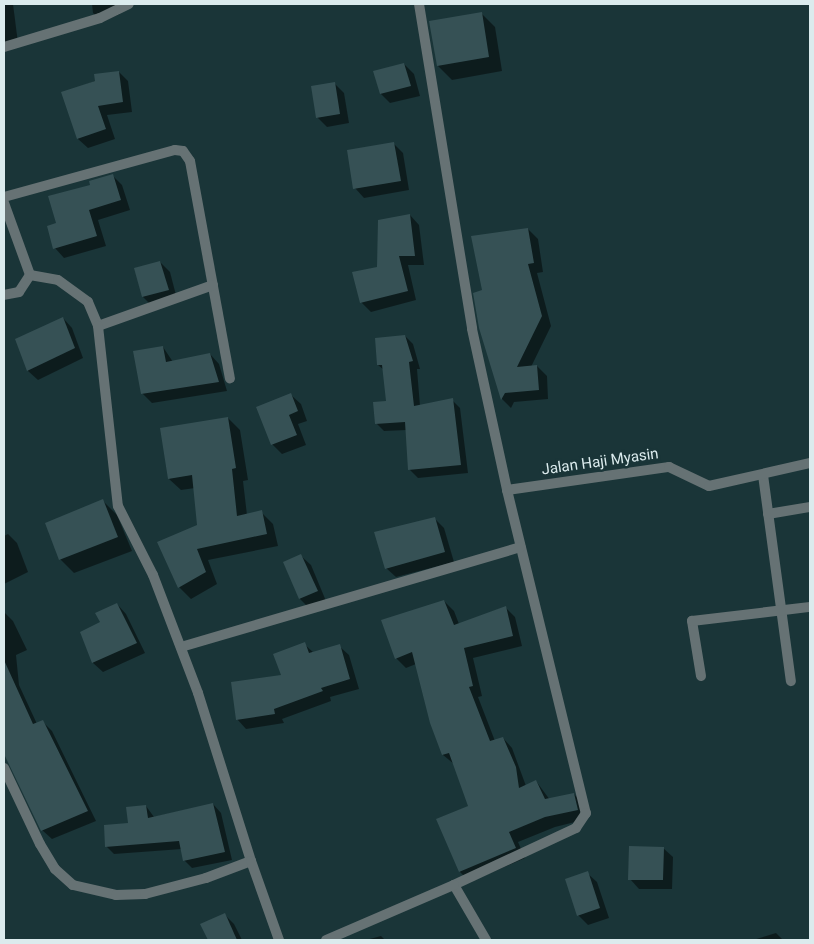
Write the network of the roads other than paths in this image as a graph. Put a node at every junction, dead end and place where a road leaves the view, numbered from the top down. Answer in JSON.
{"nodes":[{"id":1,"x":129,"y":4,"type":"edge"},
{"id":2,"x":419,"y":4,"type":"edge"},
{"id":3,"x":4,"y":47,"type":"edge"},
{"id":4,"x":4,"y":197,"type":"edge"},
{"id":5,"x":4,"y":203,"type":"edge"},
{"id":6,"x":30,"y":275,"type":"junction"},
{"id":7,"x":213,"y":285,"type":"junction"},
{"id":8,"x":4,"y":296,"type":"edge"},
{"id":9,"x":98,"y":326,"type":"junction"},
{"id":10,"x":230,"y":378,"type":"dead end"},
{"id":11,"x":810,"y":463,"type":"edge"},
{"id":12,"x":762,"y":475,"type":"junction"},
{"id":13,"x":507,"y":490,"type":"junction"},
{"id":14,"x":810,"y":507,"type":"edge"},
{"id":15,"x":768,"y":514,"type":"junction"},
{"id":16,"x":521,"y":547,"type":"junction"},
{"id":17,"x":810,"y":607,"type":"edge"},
{"id":18,"x":782,"y":610,"type":"junction"},
{"id":19,"x":181,"y":647,"type":"junction"},
{"id":20,"x":701,"y":676,"type":"dead end"},
{"id":21,"x":791,"y":680,"type":"dead end"},
{"id":22,"x":4,"y":768,"type":"edge"},
{"id":23,"x":251,"y":861,"type":"junction"},
{"id":24,"x":454,"y":884,"type":"junction"},
{"id":25,"x":279,"y":940,"type":"edge"},
{"id":26,"x":326,"y":940,"type":"edge"},
{"id":27,"x":486,"y":940,"type":"edge"}],
"edges":[{"from":1,"to":3,"type":"street"},
{"from":2,"to":13,"type":"street"},
{"from":4,"to":7,"type":"street"},
{"from":5,"to":6,"type":"street"},
{"from":6,"to":8,"type":"street"},
{"from":6,"to":9,"type":"street"},
{"from":7,"to":9,"type":"street"},
{"from":7,"to":10,"type":"street"},
{"from":9,"to":19,"type":"street"},
{"from":11,"to":12,"type":"street","name":"Jalan Haji Myasin"},
{"from":12,"to":13,"type":"street","name":"Jalan Haji Myasin"},
{"from":12,"to":15,"type":"street"},
{"from":13,"to":16,"type":"street"},
{"from":14,"to":15,"type":"street"},
{"from":15,"to":18,"type":"street"},
{"from":16,"to":19,"type":"street"},
{"from":16,"to":24,"type":"street"},
{"from":17,"to":18,"type":"street"},
{"from":18,"to":20,"type":"street"},
{"from":18,"to":21,"type":"street"},
{"from":19,"to":23,"type":"street"},
{"from":22,"to":23,"type":"street"},
{"from":23,"to":25,"type":"street"},
{"from":24,"to":26,"type":"street"},
{"from":24,"to":27,"type":"street"}]}
